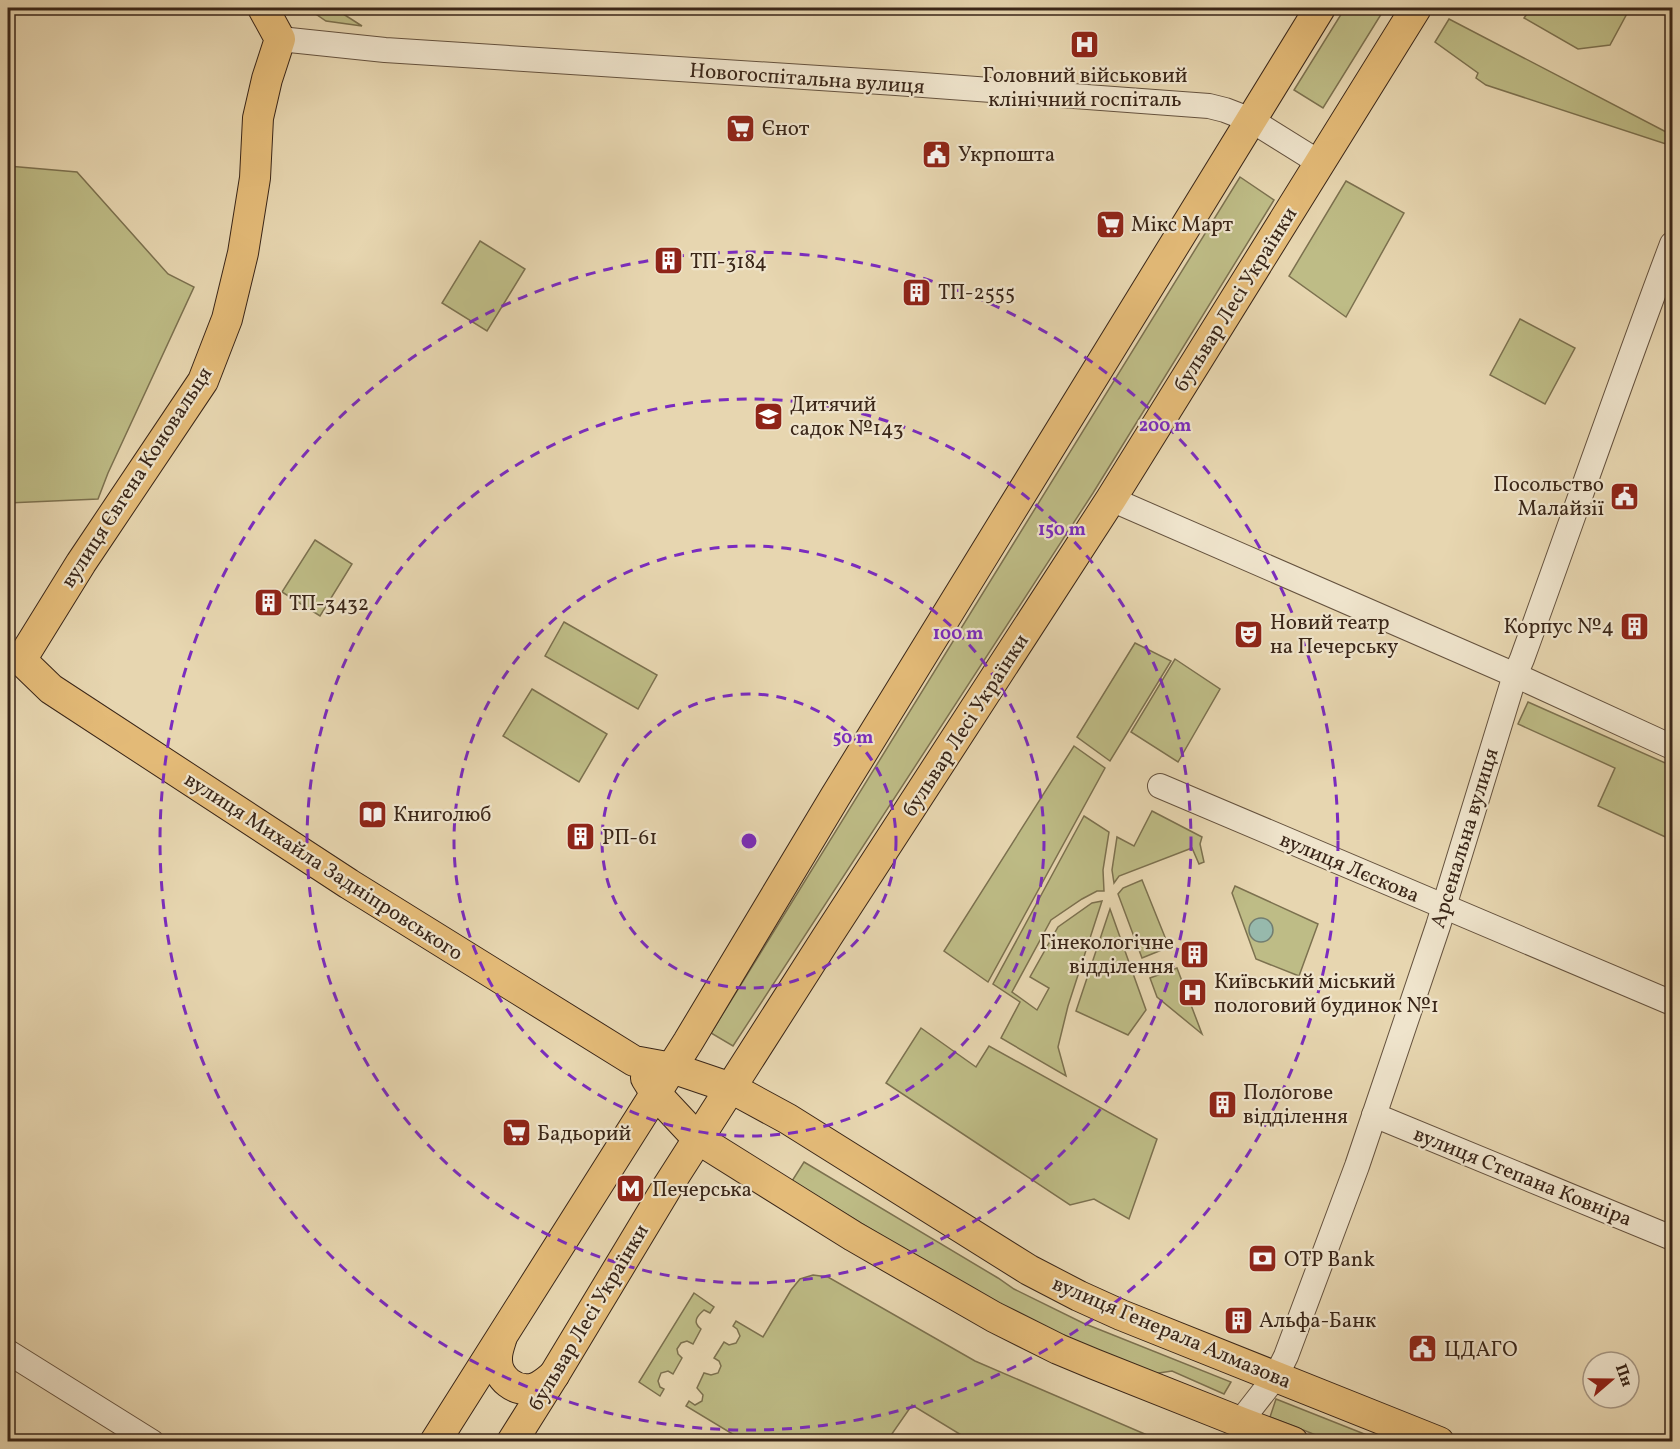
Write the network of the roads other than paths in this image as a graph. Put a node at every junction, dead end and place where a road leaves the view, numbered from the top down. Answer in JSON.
{"nodes":[{"id":1,"x":264,"y":8,"type":"edge"},
{"id":2,"x":1320,"y":8,"type":"edge"},
{"id":3,"x":1416,"y":8,"type":"edge"},
{"id":4,"x":280,"y":39,"type":"junction"},
{"id":5,"x":1251,"y":120,"type":"junction"},
{"id":6,"x":1320,"y":163,"type":"junction"},
{"id":7,"x":1672,"y":244,"type":"edge"},
{"id":8,"x":1111,"y":499,"type":"junction"},
{"id":9,"x":21,"y":660,"type":"joint"},
{"id":10,"x":1515,"y":675,"type":"junction"},
{"id":11,"x":1672,"y":747,"type":"edge"},
{"id":12,"x":1160,"y":786,"type":"dead end"},
{"id":13,"x":1444,"y":906,"type":"junction"},
{"id":14,"x":1672,"y":1003,"type":"edge"},
{"id":15,"x":634,"y":1061,"type":"junction"},
{"id":16,"x":672,"y":1068,"type":"junction"},
{"id":17,"x":731,"y":1088,"type":"junction"},
{"id":18,"x":656,"y":1094,"type":"junction"},
{"id":19,"x":1374,"y":1115,"type":"junction"},
{"id":20,"x":698,"y":1139,"type":"junction"},
{"id":21,"x":1672,"y":1238,"type":"edge"},
{"id":22,"x":501,"y":1340,"type":"junction"},
{"id":23,"x":8,"y":1352,"type":"edge"},
{"id":24,"x":554,"y":1375,"type":"junction"},
{"id":25,"x":1276,"y":1376,"type":"junction"},
{"id":26,"x":1240,"y":1422,"type":"junction"},
{"id":27,"x":152,"y":1442,"type":"edge"},
{"id":28,"x":435,"y":1442,"type":"edge"},
{"id":29,"x":512,"y":1442,"type":"edge"},
{"id":30,"x":1293,"y":1442,"type":"edge"},
{"id":31,"x":1439,"y":1442,"type":"edge"}],
"edges":[{"from":1,"to":4,"type":"main road"},
{"from":2,"to":5,"type":"main road"},
{"from":3,"to":6,"type":"main road","name":"бульвар Лесі Українки"},
{"from":4,"to":5,"type":"street","name":"Новогоспітальна вулиця"},
{"from":4,"to":9,"type":"main road","name":"вулиця Євгена Коновальця"},
{"from":5,"to":6,"type":"street","name":"Новогоспітальна вулиця"},
{"from":5,"to":16,"type":"main road"},
{"from":6,"to":8,"type":"main road","name":"бульвар Лесі Українки"},
{"from":7,"to":10,"type":"street","name":"Арсенальна вулиця"},
{"from":8,"to":10,"type":"street"},
{"from":8,"to":17,"type":"main road","name":"бульвар Лесі Українки"},
{"from":9,"to":15,"type":"main road","name":"вулиця Михайла Задніпровського"},
{"from":10,"to":11,"type":"street"},
{"from":10,"to":13,"type":"street","name":"Арсенальна вулиця"},
{"from":12,"to":13,"type":"street","name":"вулиця Лєскова"},
{"from":13,"to":14,"type":"street","name":"вулиця Лєскова"},
{"from":13,"to":19,"type":"street","name":"Арсенальна вулиця"},
{"from":15,"to":16,"type":"main road","name":"вулиця Михайла Задніпровського"},
{"from":15,"to":18,"type":"main road","name":"вулиця Михайла Задніпровського"},
{"from":16,"to":17,"type":"main road","name":"вулиця Генерала Алмазова"},
{"from":16,"to":18,"type":"main road"},
{"from":17,"to":20,"type":"main road","name":"бульвар Лесі Українки"},
{"from":17,"to":25,"type":"main road","name":"вулиця Генерала Алмазова"},
{"from":18,"to":20,"type":"main road","name":"вулиця Михайла Задніпровського"},
{"from":18,"to":22,"type":"main road"},
{"from":19,"to":21,"type":"street","name":"вулиця Степана Ковніра"},
{"from":19,"to":25,"type":"street","name":"Арсенальна вулиця"},
{"from":20,"to":24,"type":"main road","name":"бульвар Лесі Українки"},
{"from":20,"to":26,"type":"main road"},
{"from":22,"to":24,"type":"main road"},
{"from":22,"to":28,"type":"main road"},
{"from":23,"to":27,"type":"street"},
{"from":24,"to":29,"type":"main road","name":"бульвар Лесі Українки"},
{"from":25,"to":26,"type":"street","name":"Арсенальна вулиця"},
{"from":25,"to":31,"type":"main road","name":"вулиця Генерала Алмазова"},
{"from":26,"to":30,"type":"main road"}]}
